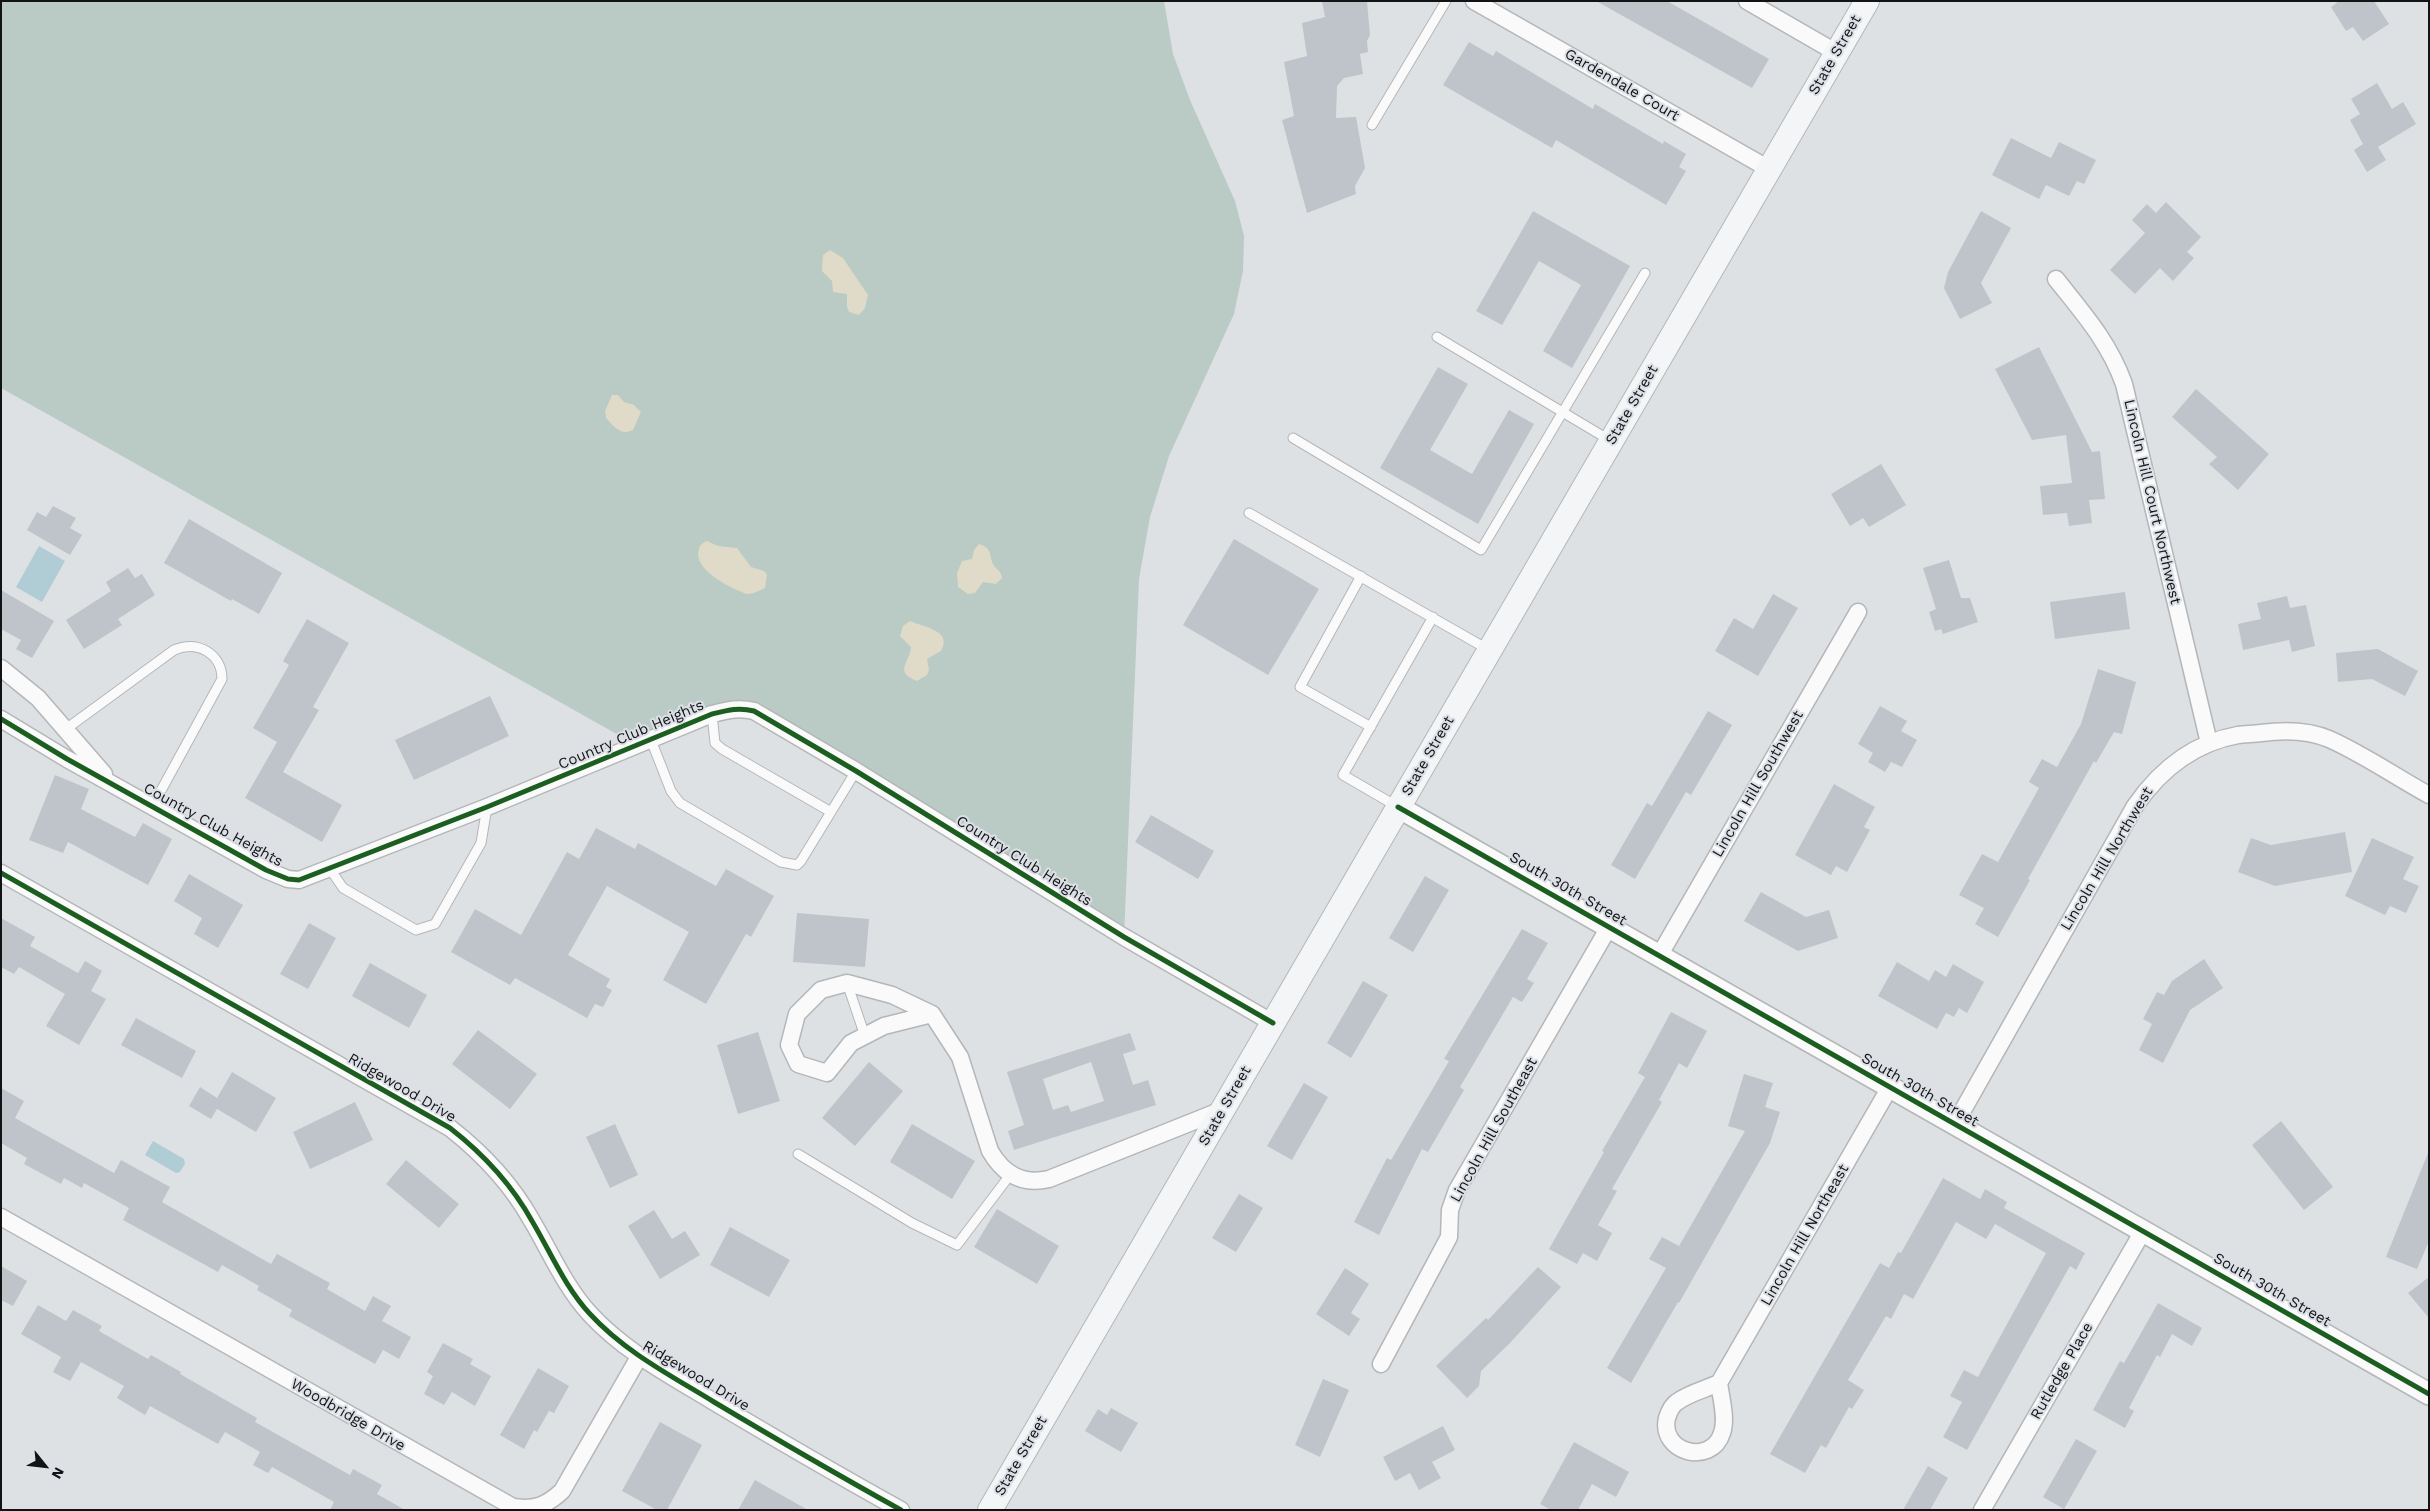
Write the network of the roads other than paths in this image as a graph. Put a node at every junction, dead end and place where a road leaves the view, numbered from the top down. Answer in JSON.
{"nodes":[{"id":1,"x":1446,"y":1,"type":"edge"},
{"id":2,"x":1474,"y":1,"type":"edge"},
{"id":3,"x":1747,"y":1,"type":"edge"},
{"id":4,"x":1867,"y":1,"type":"edge"},
{"id":5,"x":1837,"y":52,"type":"junction"},
{"id":6,"x":1372,"y":125,"type":"dead end"},
{"id":7,"x":1769,"y":169,"type":"junction"},
{"id":8,"x":1645,"y":273,"type":"dead end"},
{"id":9,"x":2056,"y":278,"type":"dead end"},
{"id":10,"x":1436,"y":337,"type":"dead end"},
{"id":11,"x":1563,"y":412,"type":"junction"},
{"id":12,"x":1293,"y":438,"type":"dead end"},
{"id":13,"x":1611,"y":441,"type":"junction"},
{"id":14,"x":1249,"y":513,"type":"dead end"},
{"id":15,"x":1361,"y":576,"type":"junction"},
{"id":16,"x":1858,"y":612,"type":"dead end"},
{"id":17,"x":1433,"y":617,"type":"junction"},
{"id":18,"x":1490,"y":650,"type":"junction"},
{"id":19,"x":1,"y":668,"type":"edge"},
{"id":20,"x":712,"y":714,"type":"junction"},
{"id":21,"x":1,"y":719,"type":"edge"},
{"id":22,"x":1371,"y":727,"type":"junction"},
{"id":23,"x":66,"y":729,"type":"junction"},
{"id":24,"x":651,"y":740,"type":"junction"},
{"id":25,"x":2209,"y":743,"type":"junction"},
{"id":26,"x":856,"y":771,"type":"junction"},
{"id":27,"x":130,"y":794,"type":"junction"},
{"id":28,"x":2429,"y":795,"type":"edge"},
{"id":29,"x":152,"y":807,"type":"junction"},
{"id":30,"x":487,"y":807,"type":"junction"},
{"id":31,"x":1398,"y":807,"type":"junction"},
{"id":32,"x":831,"y":812,"type":"junction"},
{"id":33,"x":330,"y":869,"type":"junction"},
{"id":34,"x":1,"y":873,"type":"edge"},
{"id":35,"x":1608,"y":927,"type":"junction"},
{"id":36,"x":1659,"y":956,"type":"junction"},
{"id":37,"x":847,"y":982,"type":"junction"},
{"id":38,"x":932,"y":1014,"type":"junction"},
{"id":39,"x":1272,"y":1023,"type":"junction"},
{"id":40,"x":865,"y":1036,"type":"junction"},
{"id":41,"x":1890,"y":1087,"type":"junction"},
{"id":42,"x":1222,"y":1110,"type":"junction"},
{"id":43,"x":1955,"y":1124,"type":"junction"},
{"id":44,"x":798,"y":1154,"type":"dead end"},
{"id":45,"x":1010,"y":1175,"type":"junction"},
{"id":46,"x":1,"y":1218,"type":"edge"},
{"id":47,"x":2143,"y":1231,"type":"junction"},
{"id":48,"x":639,"y":1357,"type":"junction"},
{"id":49,"x":1381,"y":1364,"type":"dead end"},
{"id":50,"x":1719,"y":1383,"type":"junction"},
{"id":51,"x":2429,"y":1394,"type":"edge"},
{"id":52,"x":896,"y":1508,"type":"edge"},
{"id":53,"x":990,"y":1510,"type":"edge"},
{"id":54,"x":1982,"y":1510,"type":"edge"}],
"edges":[{"from":1,"to":6,"type":"lane"},
{"from":2,"to":7,"type":"street","name":"Gardendale Court"},
{"from":3,"to":5,"type":"street"},
{"from":4,"to":5,"type":"main road","name":"State Street"},
{"from":5,"to":7,"type":"main road","name":"State Street"},
{"from":7,"to":13,"type":"main road","name":"State Street"},
{"from":8,"to":11,"type":"lane"},
{"from":9,"to":25,"type":"street","name":"Lincoln Hill Court Northwest"},
{"from":10,"to":11,"type":"lane"},
{"from":11,"to":12,"type":"lane"},
{"from":11,"to":13,"type":"lane"},
{"from":13,"to":18,"type":"main road","name":"State Street"},
{"from":14,"to":15,"type":"lane"},
{"from":15,"to":17,"type":"lane"},
{"from":15,"to":22,"type":"lane"},
{"from":16,"to":36,"type":"street","name":"Lincoln Hill Southwest"},
{"from":17,"to":18,"type":"lane"},
{"from":17,"to":22,"type":"lane"},
{"from":18,"to":31,"type":"main road","name":"State Street"},
{"from":19,"to":23,"type":"street"},
{"from":20,"to":24,"type":"street","name":"Country Club Heights"},
{"from":20,"to":26,"type":"street","name":"Country Club Heights"},
{"from":20,"to":32,"type":"lane"},
{"from":21,"to":27,"type":"street","name":"Country Club Heights"},
{"from":22,"to":31,"type":"lane"},
{"from":23,"to":27,"type":"street"},
{"from":23,"to":29,"type":"lane"},
{"from":24,"to":30,"type":"street","name":"Country Club Heights"},
{"from":24,"to":32,"type":"lane"},
{"from":25,"to":28,"type":"street","name":"Lincoln Hill Northwest"},
{"from":25,"to":43,"type":"street","name":"Lincoln Hill Northwest"},
{"from":26,"to":32,"type":"lane"},
{"from":26,"to":39,"type":"street","name":"Country Club Heights"},
{"from":27,"to":29,"type":"street","name":"Country Club Heights"},
{"from":29,"to":33,"type":"street","name":"Country Club Heights"},
{"from":30,"to":33,"type":"street","name":"Country Club Heights"},
{"from":30,"to":33,"type":"lane"},
{"from":31,"to":35,"type":"street","name":"South 30th Street"},
{"from":31,"to":39,"type":"main road","name":"State Street"},
{"from":34,"to":48,"type":"street","name":"Ridgewood Drive"},
{"from":35,"to":36,"type":"street","name":"South 30th Street"},
{"from":35,"to":49,"type":"street","name":"Lincoln Hill Southeast"},
{"from":36,"to":41,"type":"street","name":"South 30th Street"},
{"from":37,"to":38,"type":"street"},
{"from":37,"to":40,"type":"lane"},
{"from":37,"to":40,"type":"street"},
{"from":38,"to":40,"type":"street"},
{"from":38,"to":45,"type":"street"},
{"from":39,"to":42,"type":"main road","name":"State Street"},
{"from":41,"to":43,"type":"street","name":"South 30th Street"},
{"from":41,"to":50,"type":"street","name":"Lincoln Hill Northeast"},
{"from":42,"to":45,"type":"street"},
{"from":42,"to":53,"type":"main road","name":"State Street"},
{"from":43,"to":47,"type":"street","name":"South 30th Street"},
{"from":44,"to":45,"type":"lane"},
{"from":46,"to":48,"type":"street","name":"Woodbridge Drive"},
{"from":47,"to":51,"type":"street","name":"South 30th Street"},
{"from":47,"to":54,"type":"street","name":"Rutledge Place"},
{"from":48,"to":52,"type":"street","name":"Ridgewood Drive"},
{"from":50,"to":50,"type":"street"}]}
